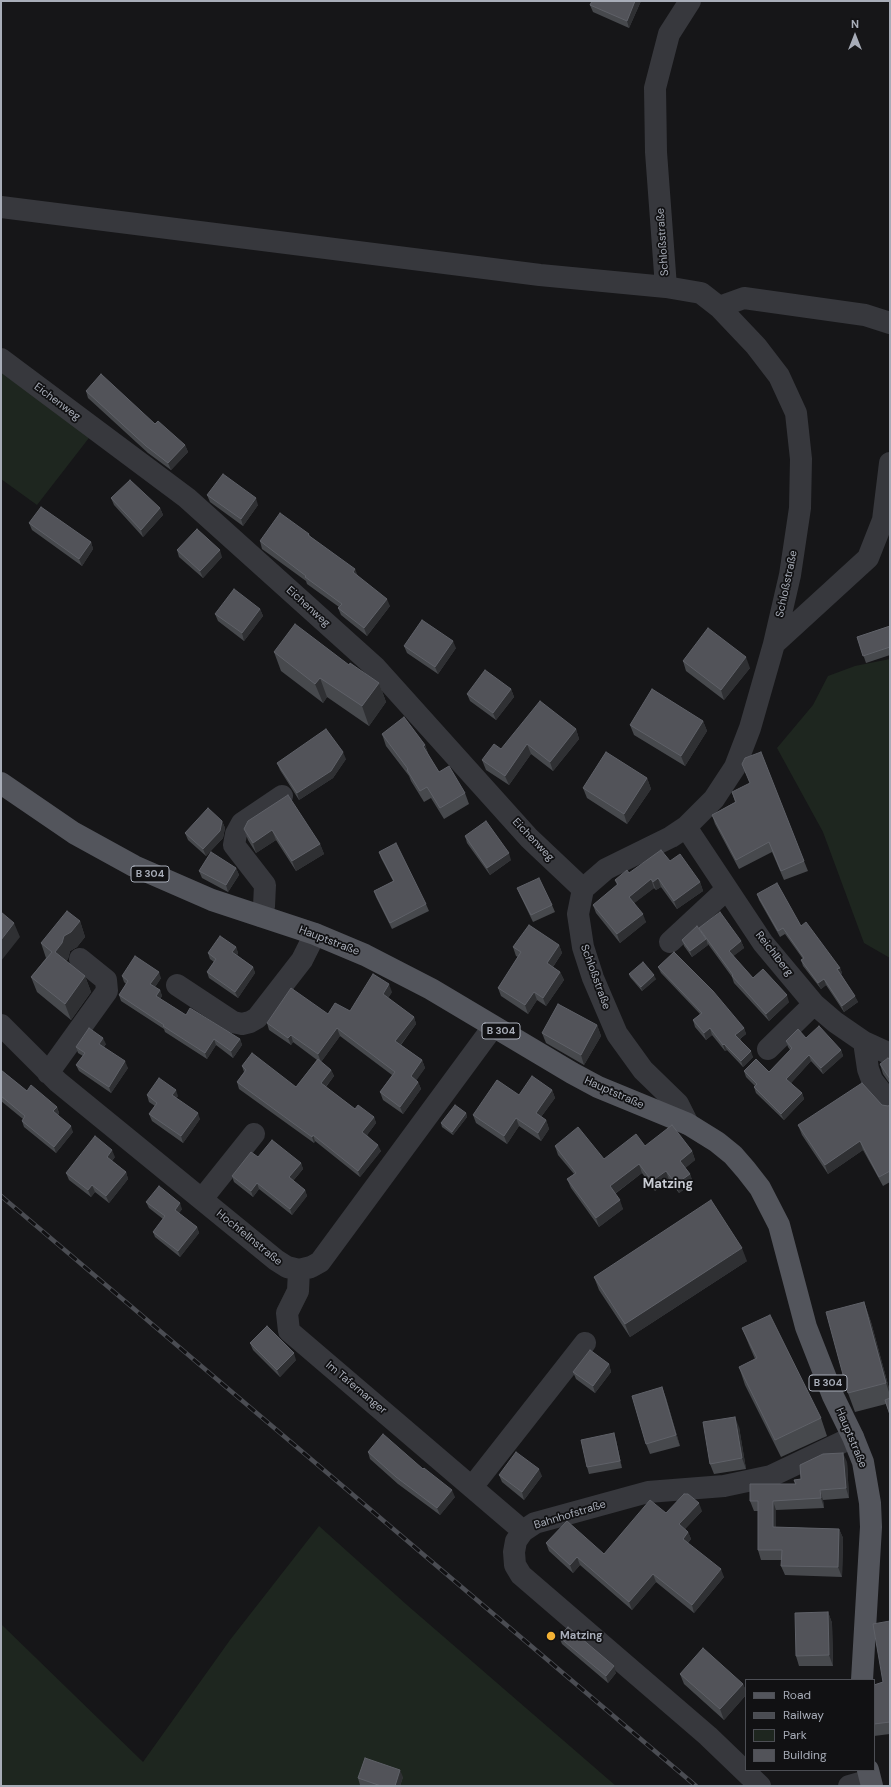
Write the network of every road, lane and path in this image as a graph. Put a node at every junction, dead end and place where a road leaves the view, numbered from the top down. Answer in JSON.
{"nodes":[{"id":1,"x":690,"y":1,"type":"edge"},
{"id":2,"x":1,"y":207,"type":"edge"},
{"id":3,"x":666,"y":287,"type":"junction"},
{"id":4,"x":719,"y":307,"type":"junction"},
{"id":5,"x":890,"y":323,"type":"edge"},
{"id":6,"x":1,"y":359,"type":"edge"},
{"id":7,"x":890,"y":463,"type":"edge"},
{"id":8,"x":774,"y":644,"type":"junction"},
{"id":9,"x":1,"y":783,"type":"edge"},
{"id":10,"x":282,"y":796,"type":"dead end"},
{"id":11,"x":686,"y":827,"type":"junction"},
{"id":12,"x":583,"y":889,"type":"junction"},
{"id":13,"x":727,"y":889,"type":"junction"},
{"id":14,"x":261,"y":916,"type":"junction"},
{"id":15,"x":315,"y":934,"type":"junction"},
{"id":16,"x":670,"y":942,"type":"dead end"},
{"id":17,"x":80,"y":959,"type":"dead end"},
{"id":18,"x":177,"y":985,"type":"dead end"},
{"id":19,"x":814,"y":1004,"type":"junction"},
{"id":20,"x":1,"y":1025,"type":"edge"},
{"id":21,"x":493,"y":1026,"type":"junction"},
{"id":22,"x":864,"y":1042,"type":"junction"},
{"id":23,"x":768,"y":1049,"type":"dead end"},
{"id":24,"x":890,"y":1054,"type":"edge"},
{"id":25,"x":48,"y":1073,"type":"junction"},
{"id":26,"x":890,"y":1103,"type":"edge"},
{"id":27,"x":688,"y":1124,"type":"junction"},
{"id":28,"x":254,"y":1134,"type":"dead end"},
{"id":29,"x":202,"y":1199,"type":"junction"},
{"id":30,"x":299,"y":1270,"type":"junction"},
{"id":31,"x":585,"y":1343,"type":"dead end"},
{"id":32,"x":853,"y":1437,"type":"junction"},
{"id":33,"x":472,"y":1487,"type":"junction"},
{"id":34,"x":524,"y":1531,"type":"junction"},
{"id":35,"x":862,"y":1679,"type":"edge"},
{"id":36,"x":870,"y":1779,"type":"edge"},
{"id":37,"x":760,"y":1786,"type":"edge"},
{"id":38,"x":849,"y":1786,"type":"edge"}],
"edges":[{"from":1,"to":3,"type":"street","name":"Schloßstraße"},
{"from":2,"to":3,"type":"street"},
{"from":3,"to":4,"type":"street","name":"Schloßstraße"},
{"from":4,"to":5,"type":"street"},
{"from":4,"to":8,"type":"street","name":"Schloßstraße"},
{"from":6,"to":12,"type":"street","name":"Eichenweg"},
{"from":7,"to":8,"type":"street"},
{"from":8,"to":11,"type":"street","name":"Schloßstraße"},
{"from":9,"to":14,"type":"main road","name":"Hauptstraße","number":"B 304"},
{"from":10,"to":14,"type":"street"},
{"from":11,"to":12,"type":"street","name":"Schloßstraße"},
{"from":11,"to":13,"type":"street","name":"Reichlberg"},
{"from":12,"to":27,"type":"street","name":"Schloßstraße"},
{"from":13,"to":16,"type":"street"},
{"from":13,"to":19,"type":"street","name":"Reichlberg"},
{"from":14,"to":15,"type":"main road","name":"Hauptstraße","number":"B 304"},
{"from":15,"to":18,"type":"street"},
{"from":15,"to":21,"type":"main road","name":"Hauptstraße","number":"B 304"},
{"from":17,"to":25,"type":"street"},
{"from":19,"to":22,"type":"street","name":"Reichlberg"},
{"from":19,"to":23,"type":"street"},
{"from":20,"to":25,"type":"street","name":"Hochfellnstraße"},
{"from":21,"to":27,"type":"main road","name":"Hauptstraße","number":"B 304"},
{"from":21,"to":30,"type":"street"},
{"from":22,"to":24,"type":"street","name":"Reichlberg"},
{"from":22,"to":26,"type":"street"},
{"from":25,"to":29,"type":"street","name":"Hochfellnstraße"},
{"from":27,"to":32,"type":"main road","name":"Hauptstraße","number":"B 304"},
{"from":28,"to":29,"type":"street"},
{"from":29,"to":30,"type":"street","name":"Hochfellnstraße"},
{"from":30,"to":33,"type":"street","name":"Im Tafernanger"},
{"from":31,"to":33,"type":"street"},
{"from":32,"to":34,"type":"street","name":"Bahnhofstraße"},
{"from":32,"to":35,"type":"main road","name":"Hauptstraße","number":"B 304"},
{"from":33,"to":34,"type":"street","name":"Im Tafernanger"},
{"from":34,"to":37,"type":"street","name":"Bahnhofstraße"},
{"from":36,"to":38,"type":"street"}]}
